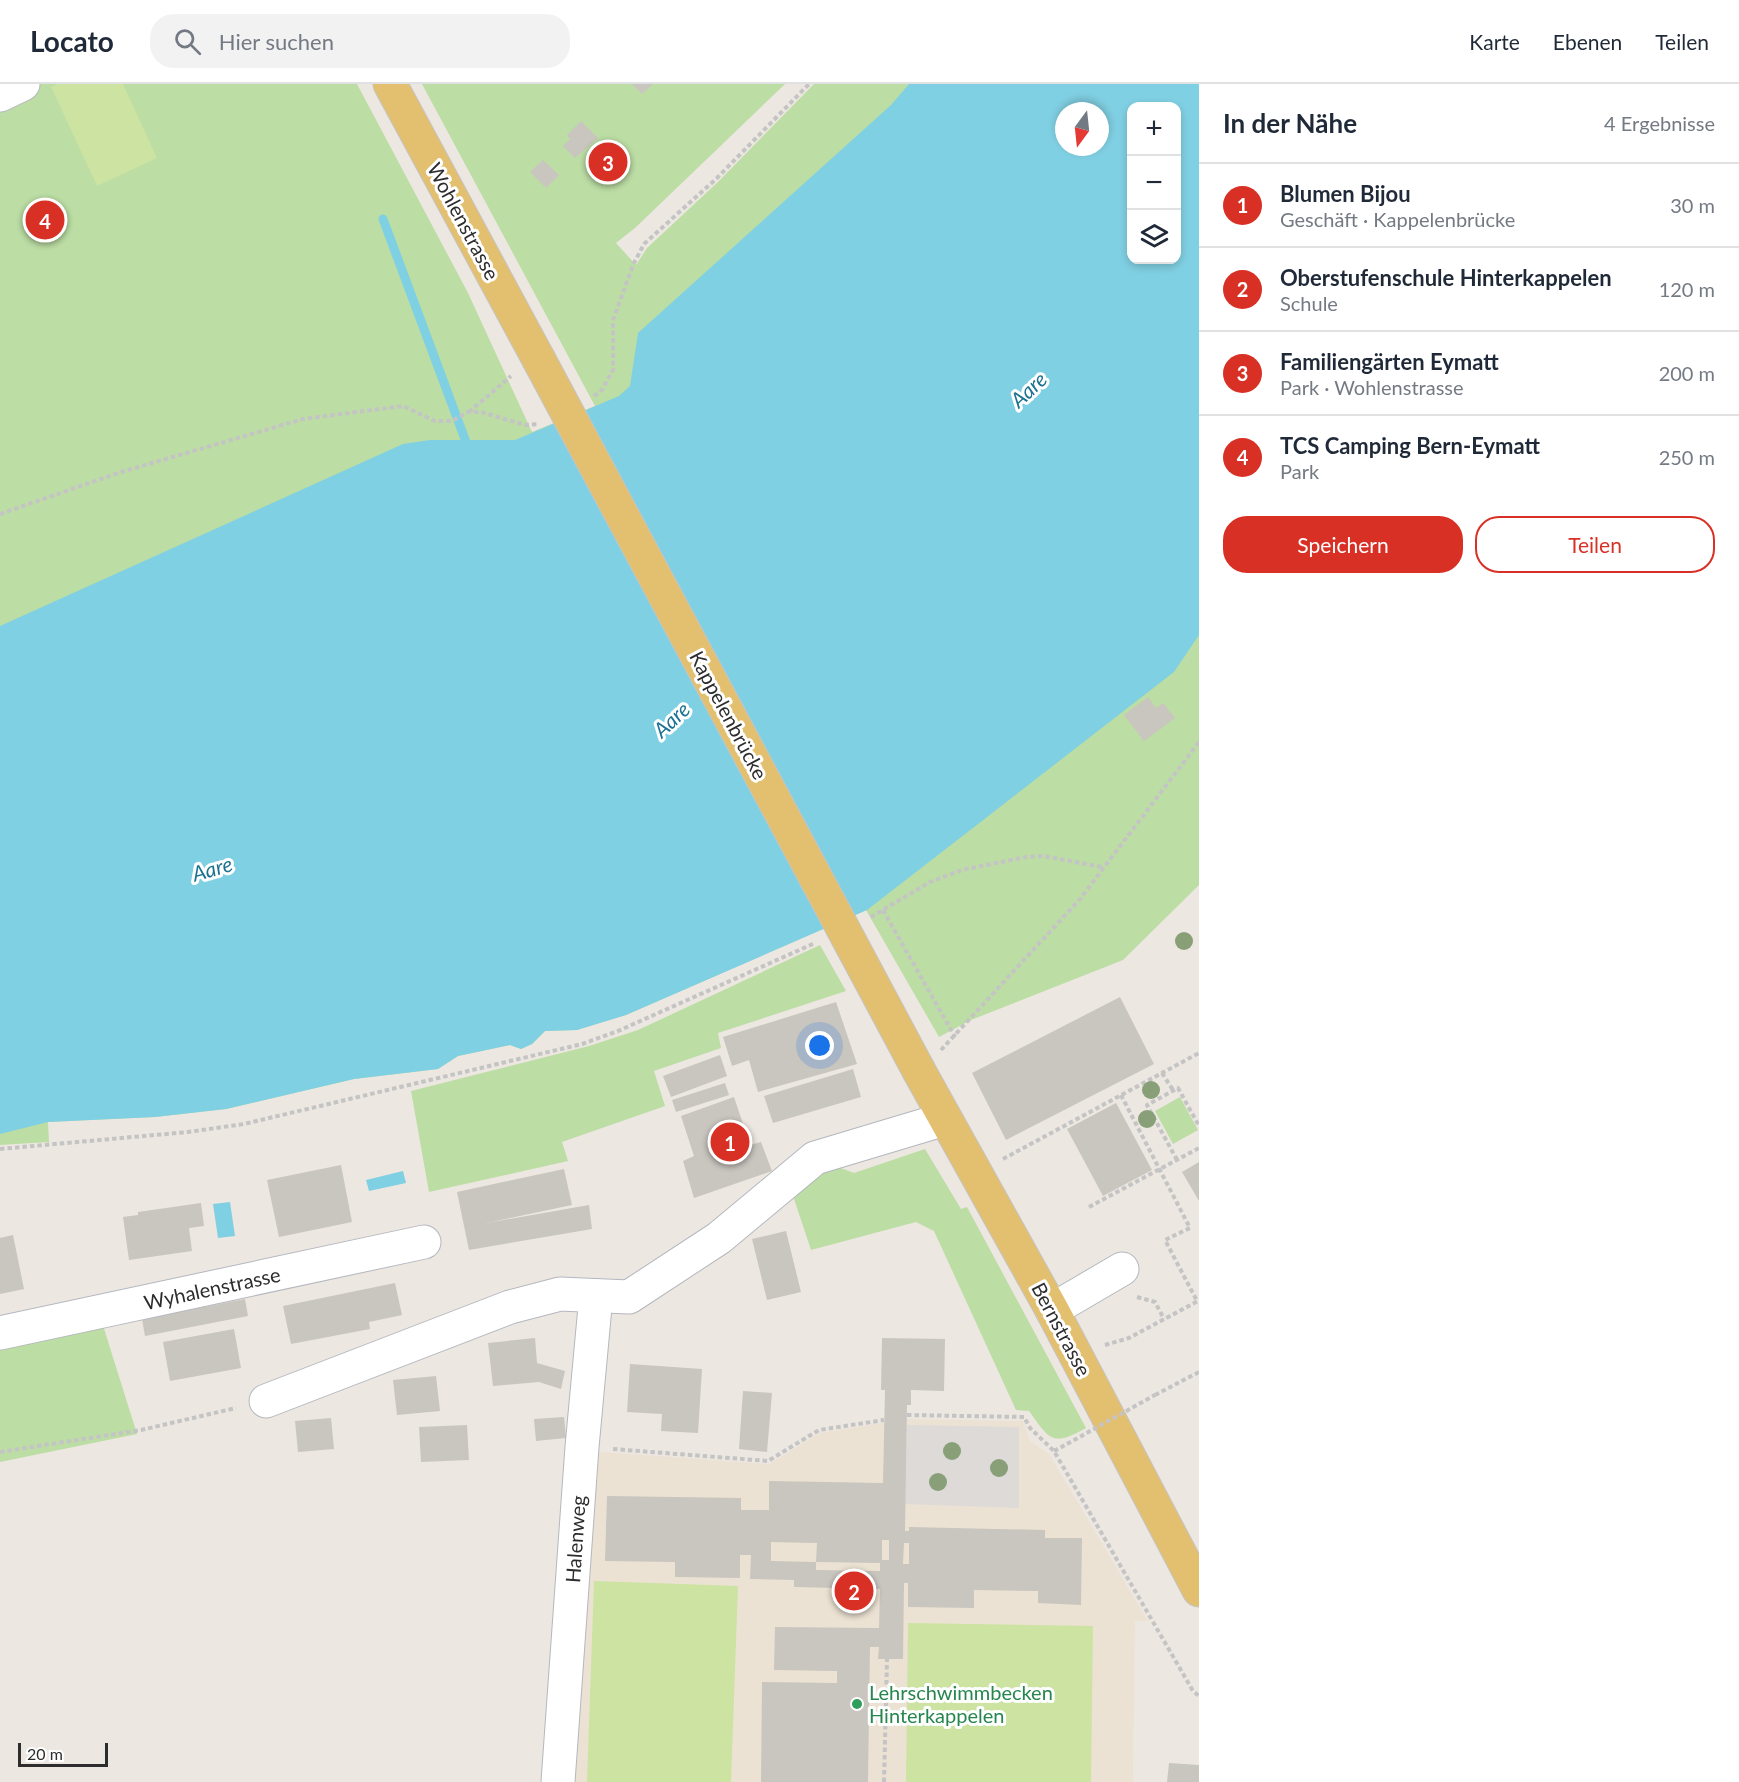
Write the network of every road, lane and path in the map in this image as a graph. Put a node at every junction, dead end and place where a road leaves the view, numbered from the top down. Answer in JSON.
{"nodes":[{"id":1,"x":23,"y":84,"type":"edge"},
{"id":2,"x":390,"y":84,"type":"edge"},
{"id":3,"x":809,"y":84,"type":"edge"},
{"id":4,"x":0,"y":95,"type":"edge"},
{"id":5,"x":538,"y":358,"type":"joint"},
{"id":6,"x":510,"y":377,"type":"dead end"},
{"id":7,"x":591,"y":399,"type":"dead end"},
{"id":8,"x":468,"y":412,"type":"junction"},
{"id":9,"x":541,"y":423,"type":"dead end"},
{"id":10,"x":0,"y":514,"type":"edge"},
{"id":11,"x":1199,"y":742,"type":"edge"},
{"id":12,"x":1102,"y":867,"type":"junction"},
{"id":13,"x":884,"y":910,"type":"junction"},
{"id":14,"x":865,"y":920,"type":"dead end"},
{"id":15,"x":818,"y":942,"type":"dead end"},
{"id":16,"x":954,"y":1037,"type":"junction"},
{"id":17,"x":1199,"y":1053,"type":"edge"},
{"id":18,"x":919,"y":1071,"type":"junction"},
{"id":19,"x":1162,"y":1073,"type":"junction"},
{"id":20,"x":1173,"y":1090,"type":"junction"},
{"id":21,"x":1120,"y":1095,"type":"junction"},
{"id":22,"x":945,"y":1119,"type":"junction"},
{"id":23,"x":1199,"y":1126,"type":"edge"},
{"id":24,"x":1199,"y":1148,"type":"edge"},
{"id":25,"x":0,"y":1149,"type":"edge"},
{"id":26,"x":1177,"y":1160,"type":"junction"},
{"id":27,"x":1160,"y":1169,"type":"junction"},
{"id":28,"x":976,"y":1173,"type":"junction"},
{"id":29,"x":1089,"y":1207,"type":"dead end"},
{"id":30,"x":424,"y":1242,"type":"dead end"},
{"id":31,"x":1130,"y":1283,"type":"joint"},
{"id":32,"x":596,"y":1296,"type":"junction"},
{"id":33,"x":1198,"y":1300,"type":"edge"},
{"id":34,"x":1052,"y":1310,"type":"junction"},
{"id":35,"x":1164,"y":1319,"type":"junction"},
{"id":36,"x":0,"y":1333,"type":"edge"},
{"id":37,"x":1075,"y":1353,"type":"junction"},
{"id":38,"x":1199,"y":1372,"type":"edge"},
{"id":39,"x":266,"y":1401,"type":"joint"},
{"id":40,"x":907,"y":1415,"type":"dead end"},
{"id":41,"x":884,"y":1420,"type":"dead end"},
{"id":42,"x":582,"y":1447,"type":"junction"},
{"id":43,"x":1054,"y":1451,"type":"junction"},
{"id":44,"x":0,"y":1452,"type":"edge"},
{"id":45,"x":1199,"y":1590,"type":"edge"},
{"id":46,"x":887,"y":1659,"type":"dead end"},
{"id":47,"x":1199,"y":1696,"type":"edge"},
{"id":48,"x":558,"y":1782,"type":"edge"},
{"id":49,"x":884,"y":1782,"type":"edge"}],
"edges":[{"from":1,"to":4,"type":"street"},
{"from":2,"to":5,"type":"main road","name":"Wohlenstrasse"},
{"from":3,"to":7,"type":"path"},
{"from":5,"to":18,"type":"main road","name":"Kappelenbrücke","bridge":true},
{"from":6,"to":8,"type":"path"},
{"from":8,"to":9,"type":"path"},
{"from":8,"to":10,"type":"path"},
{"from":11,"to":12,"type":"path"},
{"from":12,"to":13,"type":"path"},
{"from":12,"to":16,"type":"path"},
{"from":13,"to":14,"type":"path"},
{"from":13,"to":16,"type":"path"},
{"from":15,"to":25,"type":"path"},
{"from":16,"to":18,"type":"path"},
{"from":17,"to":19,"type":"path"},
{"from":18,"to":22,"type":"main road","name":"Bernstrasse"},
{"from":19,"to":20,"type":"path"},
{"from":19,"to":21,"type":"path"},
{"from":20,"to":23,"type":"path"},
{"from":20,"to":26,"type":"path"},
{"from":21,"to":27,"type":"path"},
{"from":21,"to":28,"type":"path"},
{"from":22,"to":28,"type":"main road","name":"Bernstrasse"},
{"from":22,"to":32,"type":"street"},
{"from":24,"to":26,"type":"path"},
{"from":26,"to":27,"type":"path"},
{"from":27,"to":29,"type":"path"},
{"from":27,"to":33,"type":"path"},
{"from":28,"to":34,"type":"main road","name":"Bernstrasse"},
{"from":30,"to":36,"type":"street","name":"Wyhalenstrasse"},
{"from":31,"to":34,"type":"street"},
{"from":31,"to":35,"type":"path"},
{"from":32,"to":39,"type":"street"},
{"from":32,"to":42,"type":"street","name":"Halenweg"},
{"from":33,"to":35,"type":"path"},
{"from":34,"to":37,"type":"main road","name":"Bernstrasse"},
{"from":35,"to":37,"type":"path"},
{"from":37,"to":45,"type":"main road","name":"Bernstrasse"},
{"from":38,"to":43,"type":"path","bridge":true},
{"from":39,"to":44,"type":"path"},
{"from":40,"to":43,"type":"path"},
{"from":41,"to":42,"type":"path"},
{"from":42,"to":48,"type":"street","name":"Halenweg"},
{"from":43,"to":47,"type":"path"},
{"from":46,"to":49,"type":"path"}]}
